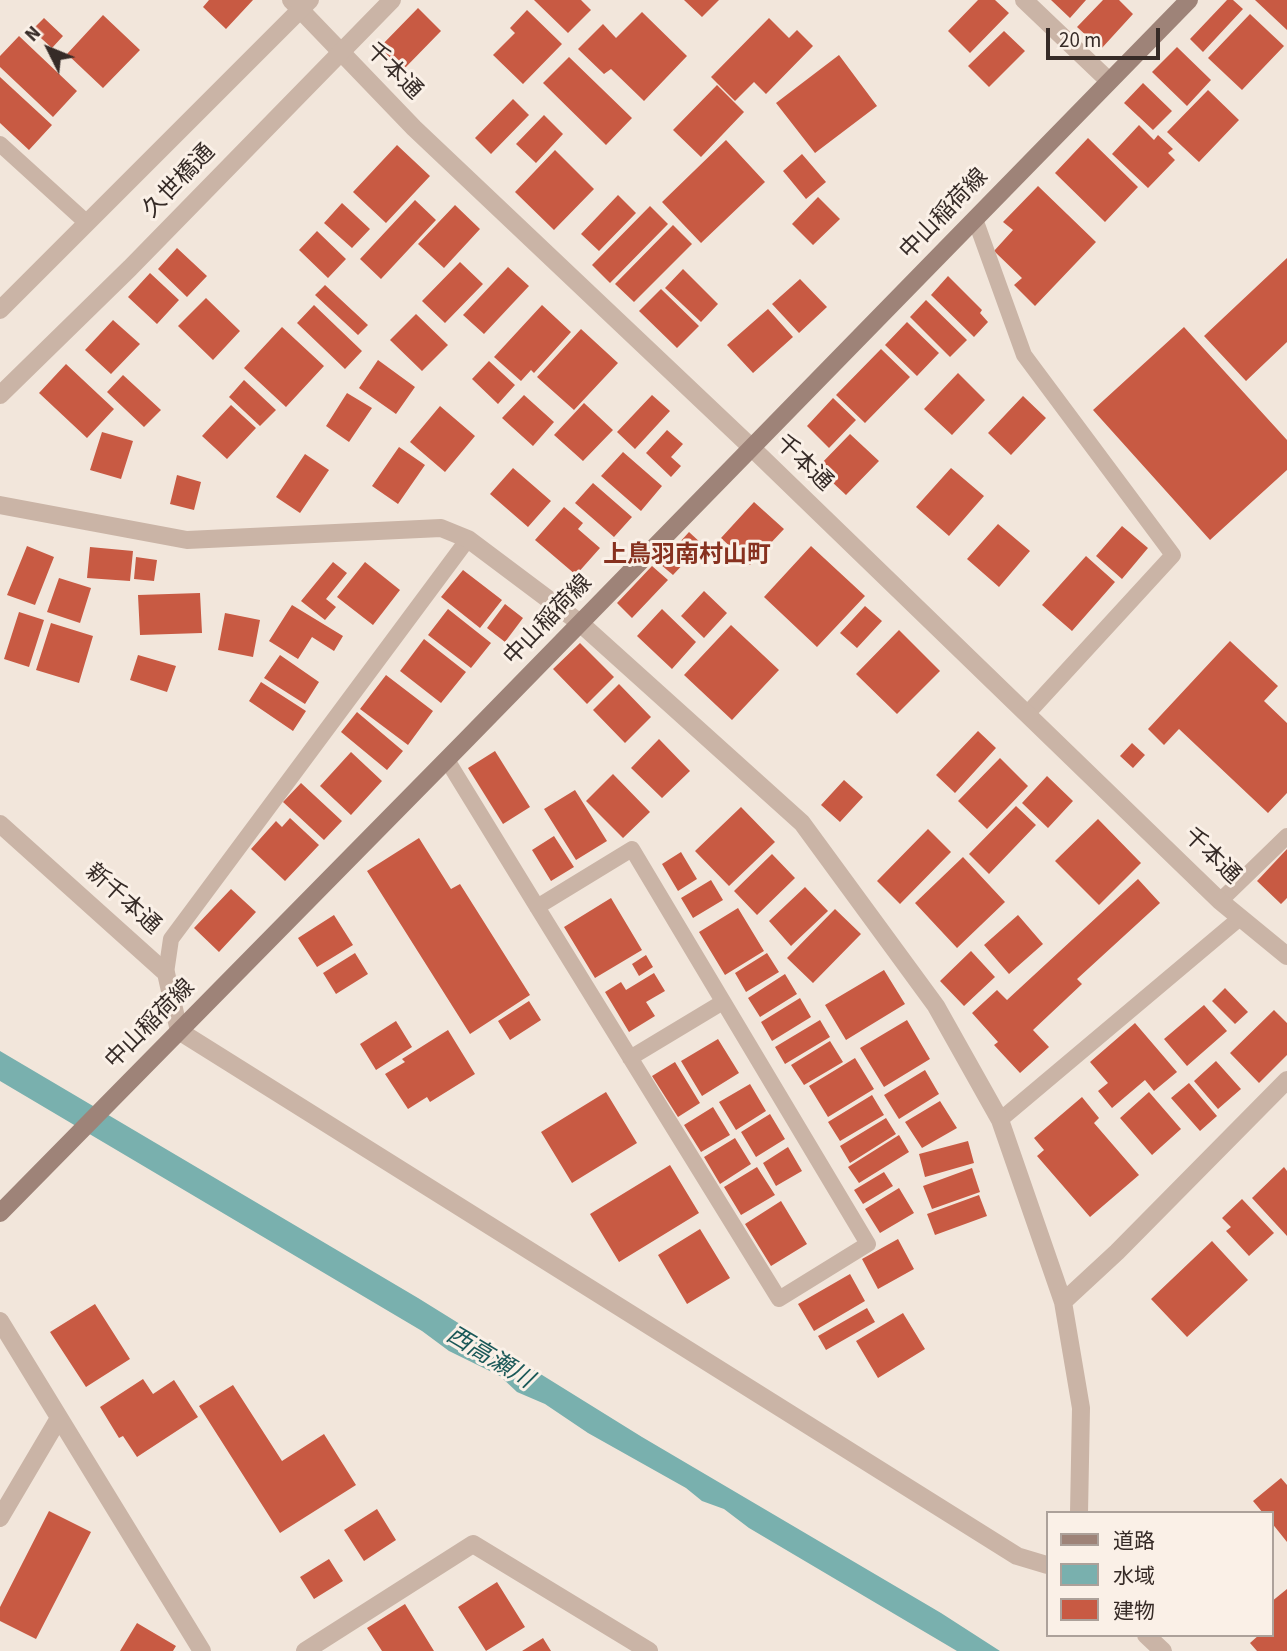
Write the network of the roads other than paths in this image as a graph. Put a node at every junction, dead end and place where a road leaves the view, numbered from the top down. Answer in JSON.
{"nodes":[{"id":1,"x":392,"y":0,"type":"edge"},
{"id":2,"x":1024,"y":0,"type":"edge"},
{"id":3,"x":1189,"y":0,"type":"edge"},
{"id":4,"x":300,"y":3,"type":"edge"},
{"id":5,"x":340,"y":53,"type":"junction"},
{"id":6,"x":1109,"y":81,"type":"junction"},
{"id":7,"x":0,"y":144,"type":"edge"},
{"id":8,"x":975,"y":219,"type":"junction"},
{"id":9,"x":87,"y":223,"type":"junction"},
{"id":10,"x":0,"y":310,"type":"edge"},
{"id":11,"x":0,"y":395,"type":"edge"},
{"id":12,"x":752,"y":448,"type":"junction"},
{"id":13,"x":0,"y":505,"type":"edge"},
{"id":14,"x":468,"y":538,"type":"junction"},
{"id":15,"x":580,"y":623,"type":"junction"},
{"id":16,"x":1027,"y":714,"type":"junction"},
{"id":17,"x":447,"y":760,"type":"junction"},
{"id":18,"x":0,"y":824,"type":"edge"},
{"id":19,"x":1287,"y":836,"type":"edge"},
{"id":20,"x":1220,"y":901,"type":"junction"},
{"id":21,"x":537,"y":907,"type":"junction"},
{"id":22,"x":1240,"y":918,"type":"junction"},
{"id":23,"x":1287,"y":956,"type":"edge"},
{"id":24,"x":166,"y":973,"type":"junction"},
{"id":25,"x":723,"y":1002,"type":"junction"},
{"id":26,"x":179,"y":1031,"type":"junction"},
{"id":27,"x":630,"y":1058,"type":"junction"},
{"id":28,"x":1287,"y":1080,"type":"edge"},
{"id":29,"x":1000,"y":1120,"type":"junction"},
{"id":30,"x":0,"y":1213,"type":"edge"},
{"id":31,"x":1063,"y":1303,"type":"junction"},
{"id":32,"x":0,"y":1321,"type":"edge"},
{"id":33,"x":59,"y":1418,"type":"junction"},
{"id":34,"x":1079,"y":1511,"type":"edge"},
{"id":35,"x":0,"y":1518,"type":"edge"},
{"id":36,"x":1046,"y":1565,"type":"edge"},
{"id":37,"x":1148,"y":1637,"type":"edge"},
{"id":38,"x":202,"y":1651,"type":"edge"},
{"id":39,"x":305,"y":1651,"type":"edge"},
{"id":40,"x":649,"y":1651,"type":"edge"},
{"id":41,"x":1163,"y":1651,"type":"edge"}],
"edges":[{"from":1,"to":5,"type":"street","name":"久世橋通"},
{"from":2,"to":6,"type":"street"},
{"from":3,"to":6,"type":"main road","name":"中山稲荷線"},
{"from":4,"to":5,"type":"street","name":"千本通"},
{"from":4,"to":9,"type":"street","name":"久世橋通"},
{"from":5,"to":11,"type":"street","name":"久世橋通"},
{"from":5,"to":12,"type":"street","name":"千本通"},
{"from":6,"to":8,"type":"main road","name":"中山稲荷線"},
{"from":7,"to":9,"type":"lane"},
{"from":8,"to":12,"type":"main road","name":"中山稲荷線"},
{"from":8,"to":16,"type":"lane"},
{"from":9,"to":10,"type":"street","name":"久世橋通"},
{"from":12,"to":15,"type":"main road","name":"中山稲荷線"},
{"from":12,"to":16,"type":"street","name":"千本通"},
{"from":13,"to":14,"type":"street"},
{"from":14,"to":15,"type":"street"},
{"from":14,"to":24,"type":"lane"},
{"from":15,"to":17,"type":"main road","name":"中山稲荷線"},
{"from":15,"to":29,"type":"street"},
{"from":16,"to":20,"type":"street","name":"千本通"},
{"from":17,"to":21,"type":"lane"},
{"from":17,"to":26,"type":"main road","name":"中山稲荷線"},
{"from":18,"to":24,"type":"street","name":"新千本通"},
{"from":19,"to":20,"type":"lane"},
{"from":20,"to":22,"type":"street","name":"千本通"},
{"from":21,"to":25,"type":"lane"},
{"from":21,"to":27,"type":"lane"},
{"from":22,"to":23,"type":"street","name":"千本通"},
{"from":22,"to":29,"type":"lane"},
{"from":24,"to":26,"type":"street"},
{"from":25,"to":27,"type":"lane"},
{"from":25,"to":27,"type":"lane"},
{"from":26,"to":30,"type":"main road","name":"中山稲荷線"},
{"from":26,"to":36,"type":"street"},
{"from":28,"to":31,"type":"street"},
{"from":29,"to":31,"type":"street"},
{"from":31,"to":34,"type":"street"},
{"from":32,"to":33,"type":"street"},
{"from":33,"to":35,"type":"street"},
{"from":33,"to":38,"type":"street"},
{"from":37,"to":41,"type":"street"},
{"from":39,"to":40,"type":"street"}]}
